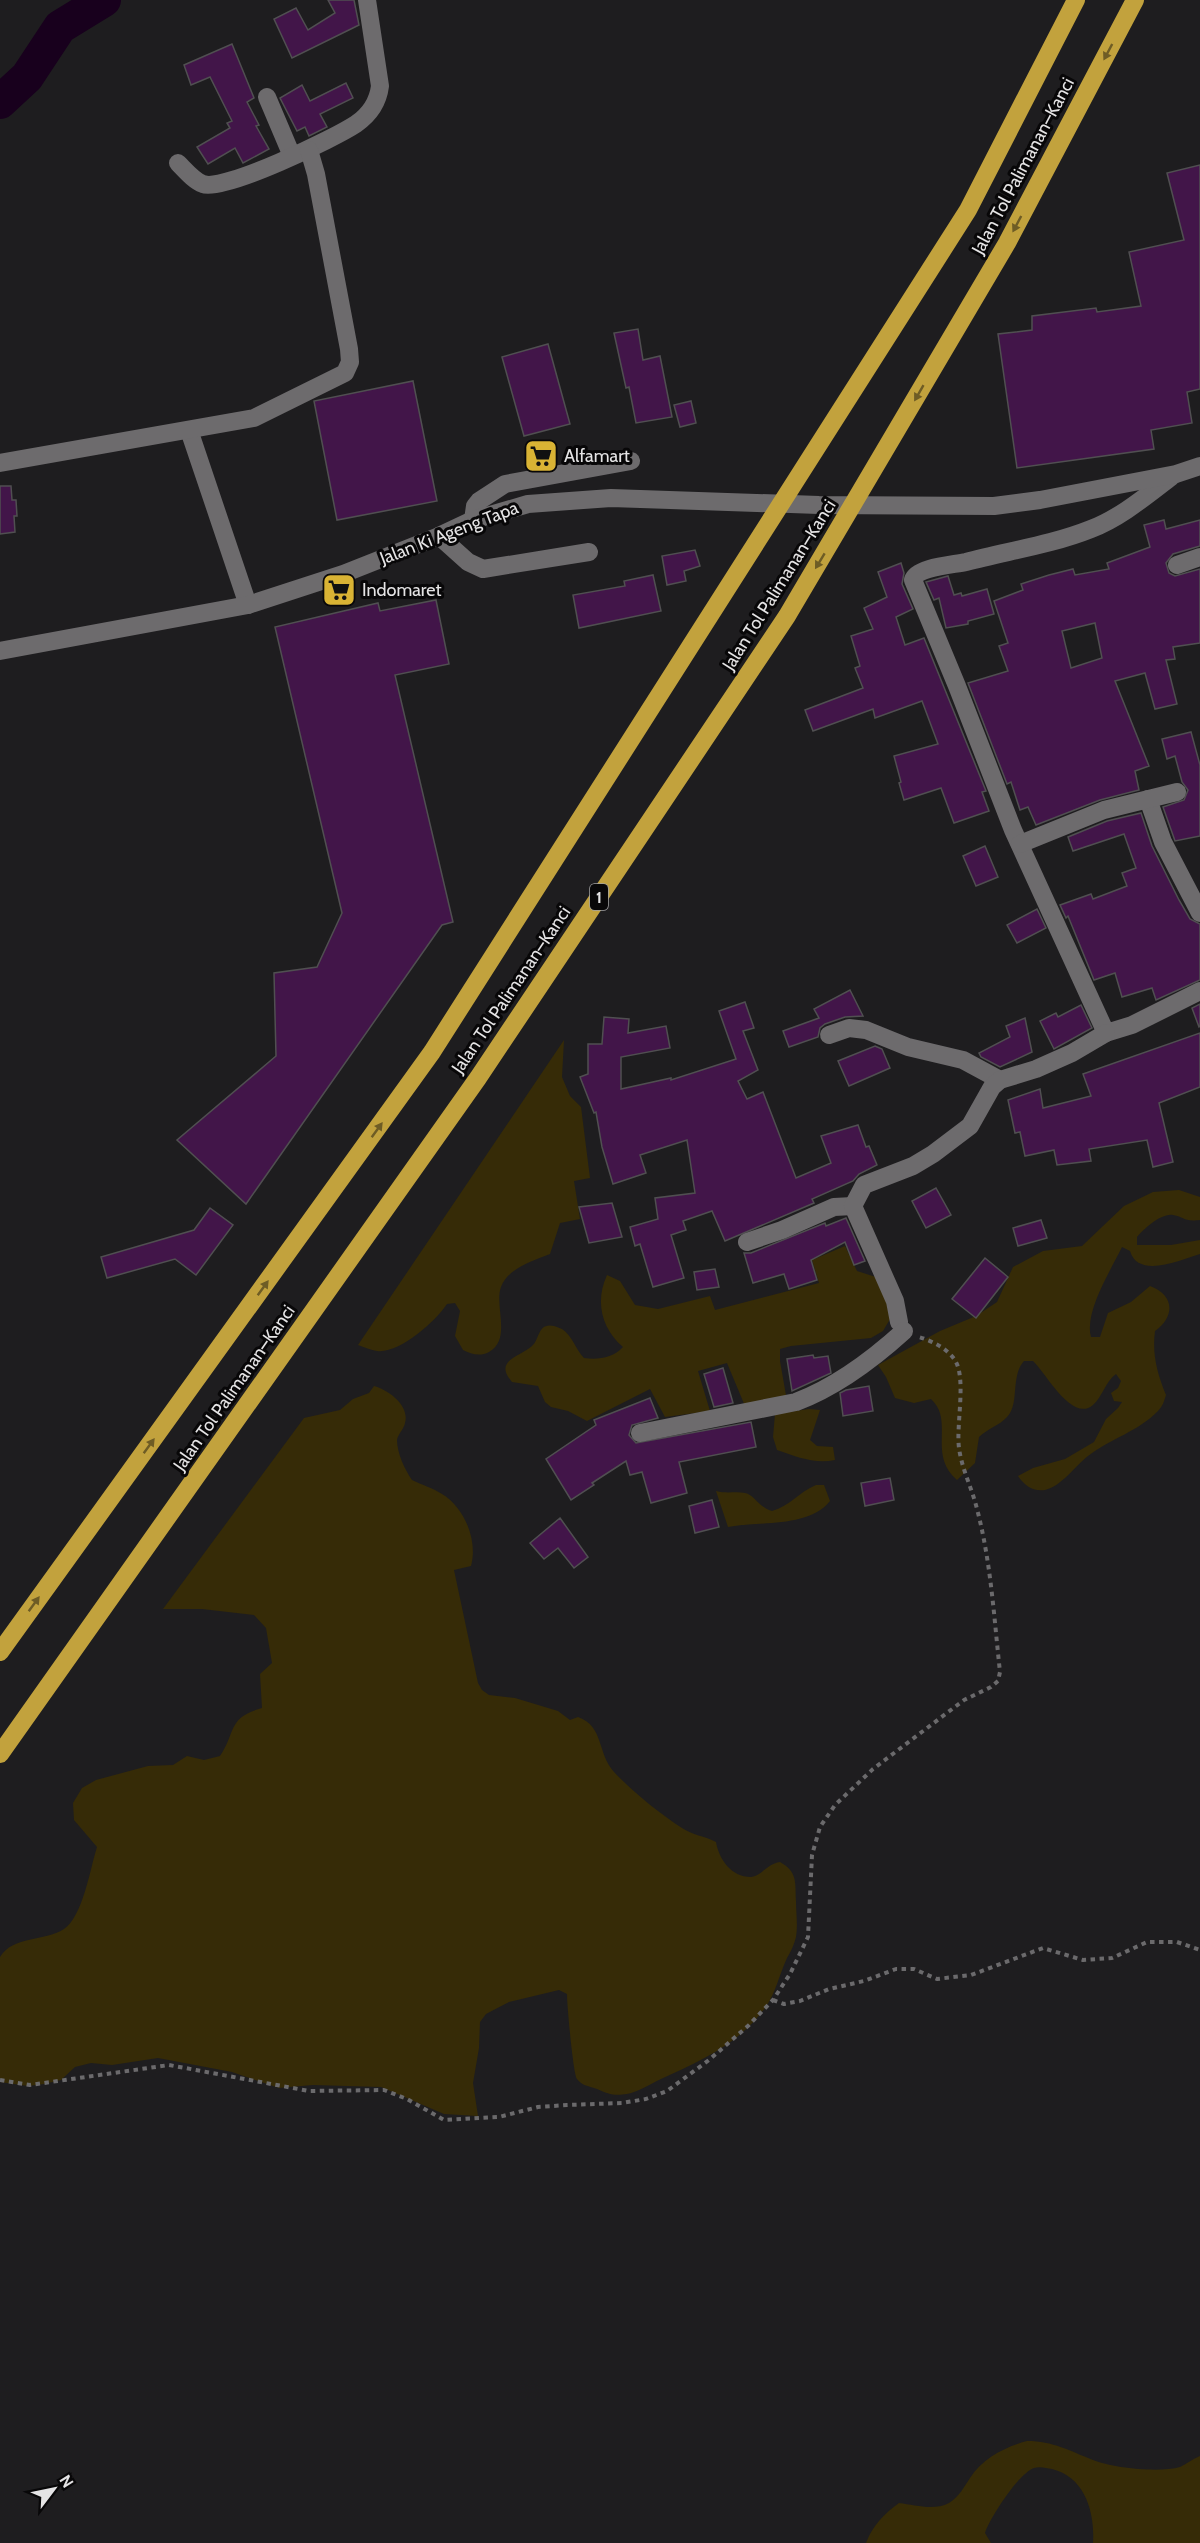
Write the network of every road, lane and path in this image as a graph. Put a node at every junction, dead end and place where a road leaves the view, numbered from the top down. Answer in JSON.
{"nodes":[{"id":1,"x":367,"y":0,"type":"edge"},
{"id":2,"x":1076,"y":0,"type":"edge"},
{"id":3,"x":1135,"y":0,"type":"edge"},
{"id":4,"x":267,"y":97,"type":"dead end"},
{"id":5,"x":301,"y":153,"type":"junction"},
{"id":6,"x":178,"y":163,"type":"dead end"},
{"id":7,"x":189,"y":430,"type":"junction"},
{"id":8,"x":631,"y":461,"type":"dead end"},
{"id":9,"x":0,"y":463,"type":"edge"},
{"id":10,"x":1200,"y":466,"type":"edge"},
{"id":11,"x":1176,"y":474,"type":"junction"},
{"id":12,"x":473,"y":520,"type":"junction"},
{"id":13,"x":438,"y":536,"type":"junction"},
{"id":14,"x":589,"y":552,"type":"dead end"},
{"id":15,"x":1200,"y":557,"type":"edge"},
{"id":16,"x":1177,"y":565,"type":"dead end"},
{"id":17,"x":248,"y":605,"type":"junction"},
{"id":18,"x":0,"y":651,"type":"edge"},
{"id":19,"x":1177,"y":792,"type":"dead end"},
{"id":20,"x":1148,"y":799,"type":"junction"},
{"id":21,"x":1020,"y":844,"type":"junction"},
{"id":22,"x":1200,"y":912,"type":"edge"},
{"id":23,"x":1200,"y":991,"type":"edge"},
{"id":24,"x":1106,"y":1033,"type":"junction"},
{"id":25,"x":829,"y":1035,"type":"dead end"},
{"id":26,"x":1000,"y":1080,"type":"junction"},
{"id":27,"x":853,"y":1206,"type":"junction"},
{"id":28,"x":747,"y":1242,"type":"dead end"},
{"id":29,"x":901,"y":1327,"type":"junction"},
{"id":30,"x":639,"y":1433,"type":"dead end"},
{"id":31,"x":0,"y":1652,"type":"edge"},
{"id":32,"x":0,"y":1754,"type":"edge"},
{"id":33,"x":1200,"y":1950,"type":"edge"},
{"id":34,"x":773,"y":2000,"type":"junction"},
{"id":35,"x":0,"y":2080,"type":"edge"}],
"edges":[{"from":1,"to":5,"type":"street"},
{"from":31,"to":2,"type":"highway","name":"Jalan Tol Palimanan–Kanci","one_way":true},
{"from":3,"to":32,"type":"highway","name":"Jalan Tol Palimanan–Kanci","number":"1","one_way":true},
{"from":4,"to":5,"type":"street"},
{"from":5,"to":6,"type":"street"},
{"from":5,"to":7,"type":"street"},
{"from":7,"to":9,"type":"street"},
{"from":7,"to":17,"type":"street"},
{"from":8,"to":12,"type":"street"},
{"from":10,"to":11,"type":"street"},
{"from":11,"to":12,"type":"street","name":"Jalan Ki Ageng Tapa"},
{"from":11,"to":21,"type":"street"},
{"from":12,"to":13,"type":"street","name":"Jalan Ki Ageng Tapa"},
{"from":13,"to":14,"type":"street"},
{"from":13,"to":17,"type":"street","name":"Jalan Ki Ageng Tapa"},
{"from":15,"to":16,"type":"street"},
{"from":17,"to":18,"type":"street","name":"Jalan Ki Ageng Tapa"},
{"from":19,"to":20,"type":"street"},
{"from":20,"to":21,"type":"street"},
{"from":20,"to":22,"type":"street"},
{"from":21,"to":24,"type":"street"},
{"from":23,"to":24,"type":"street"},
{"from":24,"to":26,"type":"street"},
{"from":25,"to":26,"type":"street"},
{"from":26,"to":27,"type":"street"},
{"from":27,"to":28,"type":"street"},
{"from":27,"to":29,"type":"street"},
{"from":29,"to":30,"type":"street"},
{"from":29,"to":34,"type":"path"},
{"from":33,"to":34,"type":"path"},
{"from":34,"to":35,"type":"path"}]}
